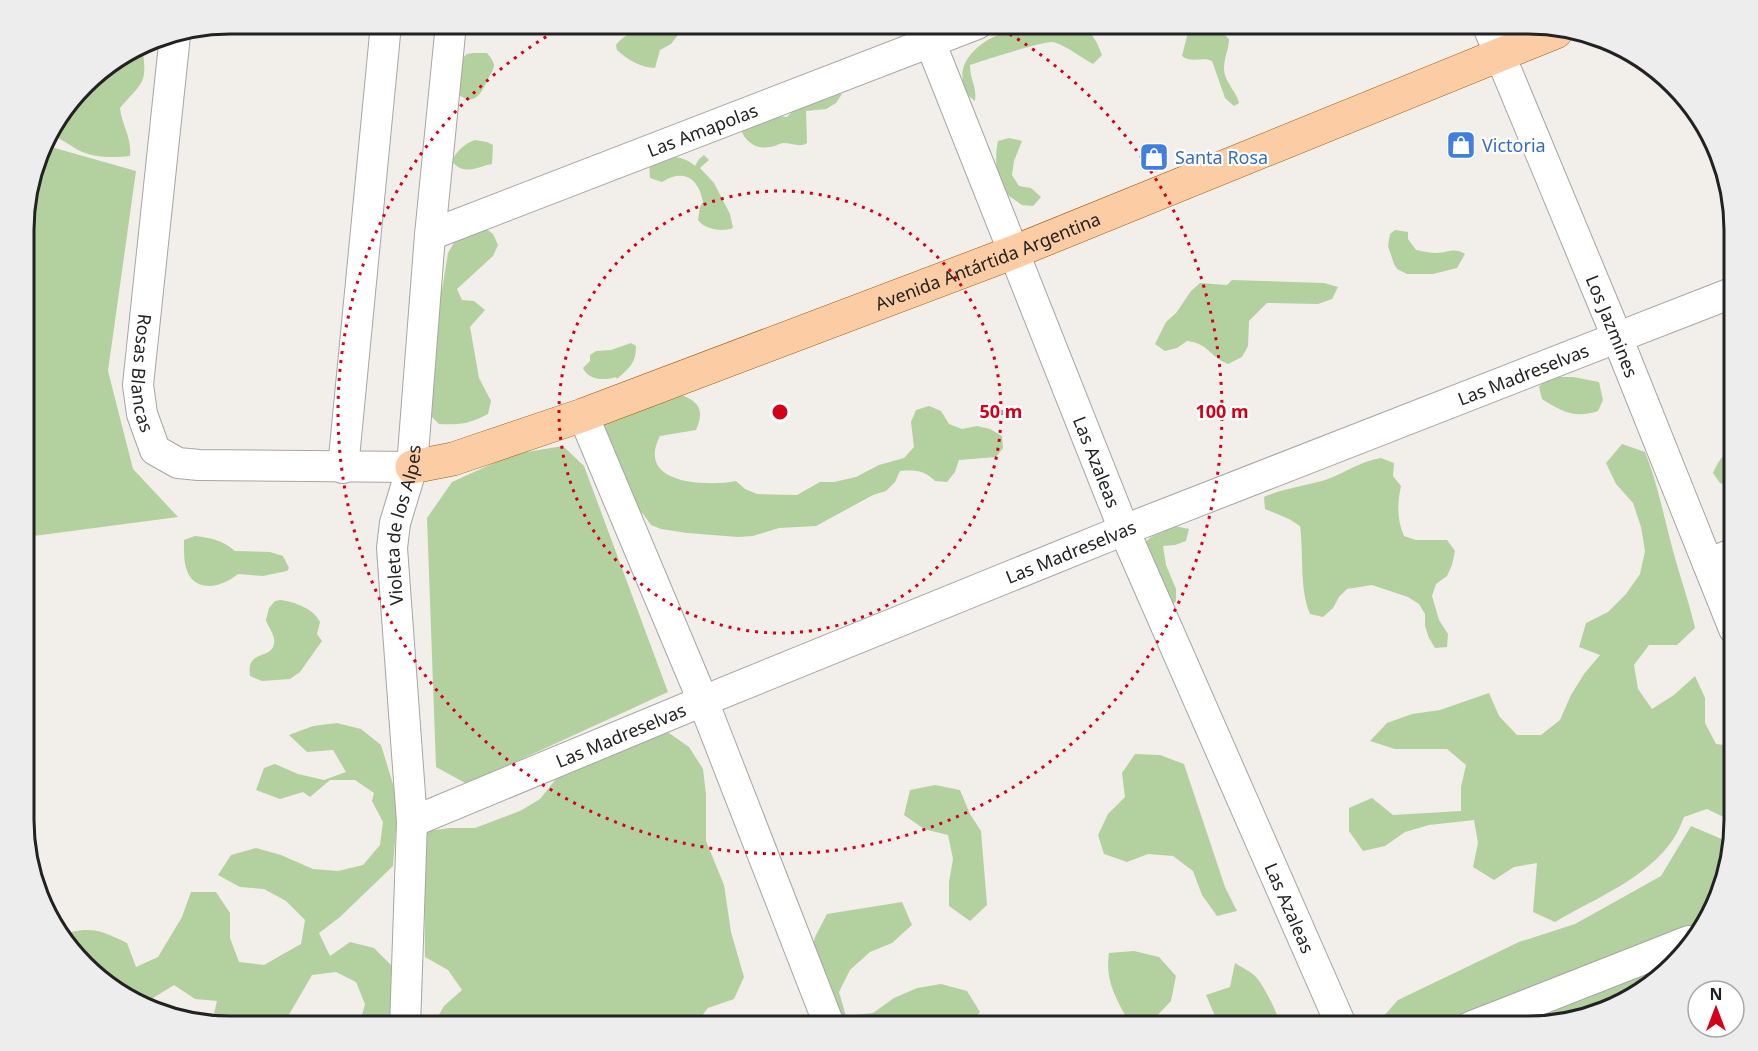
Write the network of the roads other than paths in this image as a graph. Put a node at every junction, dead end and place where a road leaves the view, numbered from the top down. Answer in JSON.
{"nodes":[{"id":1,"x":925,"y":34,"type":"edge"},
{"id":2,"x":926,"y":34,"type":"edge"},
{"id":3,"x":1492,"y":34,"type":"edge"},
{"id":4,"x":385,"y":35,"type":"edge"},
{"id":5,"x":450,"y":35,"type":"edge"},
{"id":6,"x":1547,"y":36,"type":"edge"},
{"id":7,"x":174,"y":43,"type":"edge"},
{"id":8,"x":1500,"y":54,"type":"junction"},
{"id":9,"x":430,"y":235,"type":"junction"},
{"id":10,"x":1014,"y":252,"type":"junction"},
{"id":11,"x":1723,"y":296,"type":"edge"},
{"id":12,"x":1617,"y":337,"type":"junction"},
{"id":13,"x":583,"y":415,"type":"junction"},
{"id":14,"x":412,"y":467,"type":"junction"},
{"id":15,"x":343,"y":468,"type":"junction"},
{"id":16,"x":1124,"y":530,"type":"junction"},
{"id":17,"x":1721,"y":559,"type":"edge"},
{"id":18,"x":703,"y":701,"type":"junction"},
{"id":19,"x":412,"y":822,"type":"junction"},
{"id":20,"x":1679,"y":945,"type":"edge"},
{"id":21,"x":1337,"y":1016,"type":"edge"},
{"id":22,"x":1498,"y":1016,"type":"edge"},
{"id":23,"x":405,"y":1017,"type":"edge"},
{"id":24,"x":826,"y":1017,"type":"edge"}],
"edges":[{"from":1,"to":9,"type":"street","name":"Las Amapolas"},
{"from":2,"to":10,"type":"street","name":"Las Azaleas"},
{"from":3,"to":8,"type":"street","name":"Los Jazmines"},
{"from":4,"to":15,"type":"street"},
{"from":5,"to":9,"type":"street","name":"Violeta de los Alpes"},
{"from":6,"to":8,"type":"main road","name":"Avenida Antártida Argentina"},
{"from":7,"to":15,"type":"street","name":"Rosas Blancas"},
{"from":8,"to":10,"type":"main road","name":"Avenida Antártida Argentina"},
{"from":8,"to":12,"type":"street","name":"Los Jazmines"},
{"from":9,"to":14,"type":"street","name":"Violeta de los Alpes"},
{"from":10,"to":13,"type":"main road","name":"Avenida Antártida Argentina"},
{"from":10,"to":16,"type":"street","name":"Las Azaleas"},
{"from":11,"to":12,"type":"street","name":"Las Madreselvas"},
{"from":12,"to":16,"type":"street","name":"Las Madreselvas"},
{"from":12,"to":17,"type":"street","name":"Los Jazmines"},
{"from":13,"to":14,"type":"main road","name":"Avenida Antártida Argentina"},
{"from":13,"to":18,"type":"street"},
{"from":14,"to":15,"type":"street","name":"Rosas Blancas"},
{"from":14,"to":19,"type":"street","name":"Violeta de los Alpes"},
{"from":16,"to":18,"type":"street","name":"Las Madreselvas"},
{"from":16,"to":21,"type":"street","name":"Las Azaleas"},
{"from":18,"to":19,"type":"street","name":"Las Madreselvas"},
{"from":18,"to":24,"type":"street"},
{"from":19,"to":23,"type":"street","name":"Violeta de los Alpes"},
{"from":20,"to":22,"type":"street"}]}
